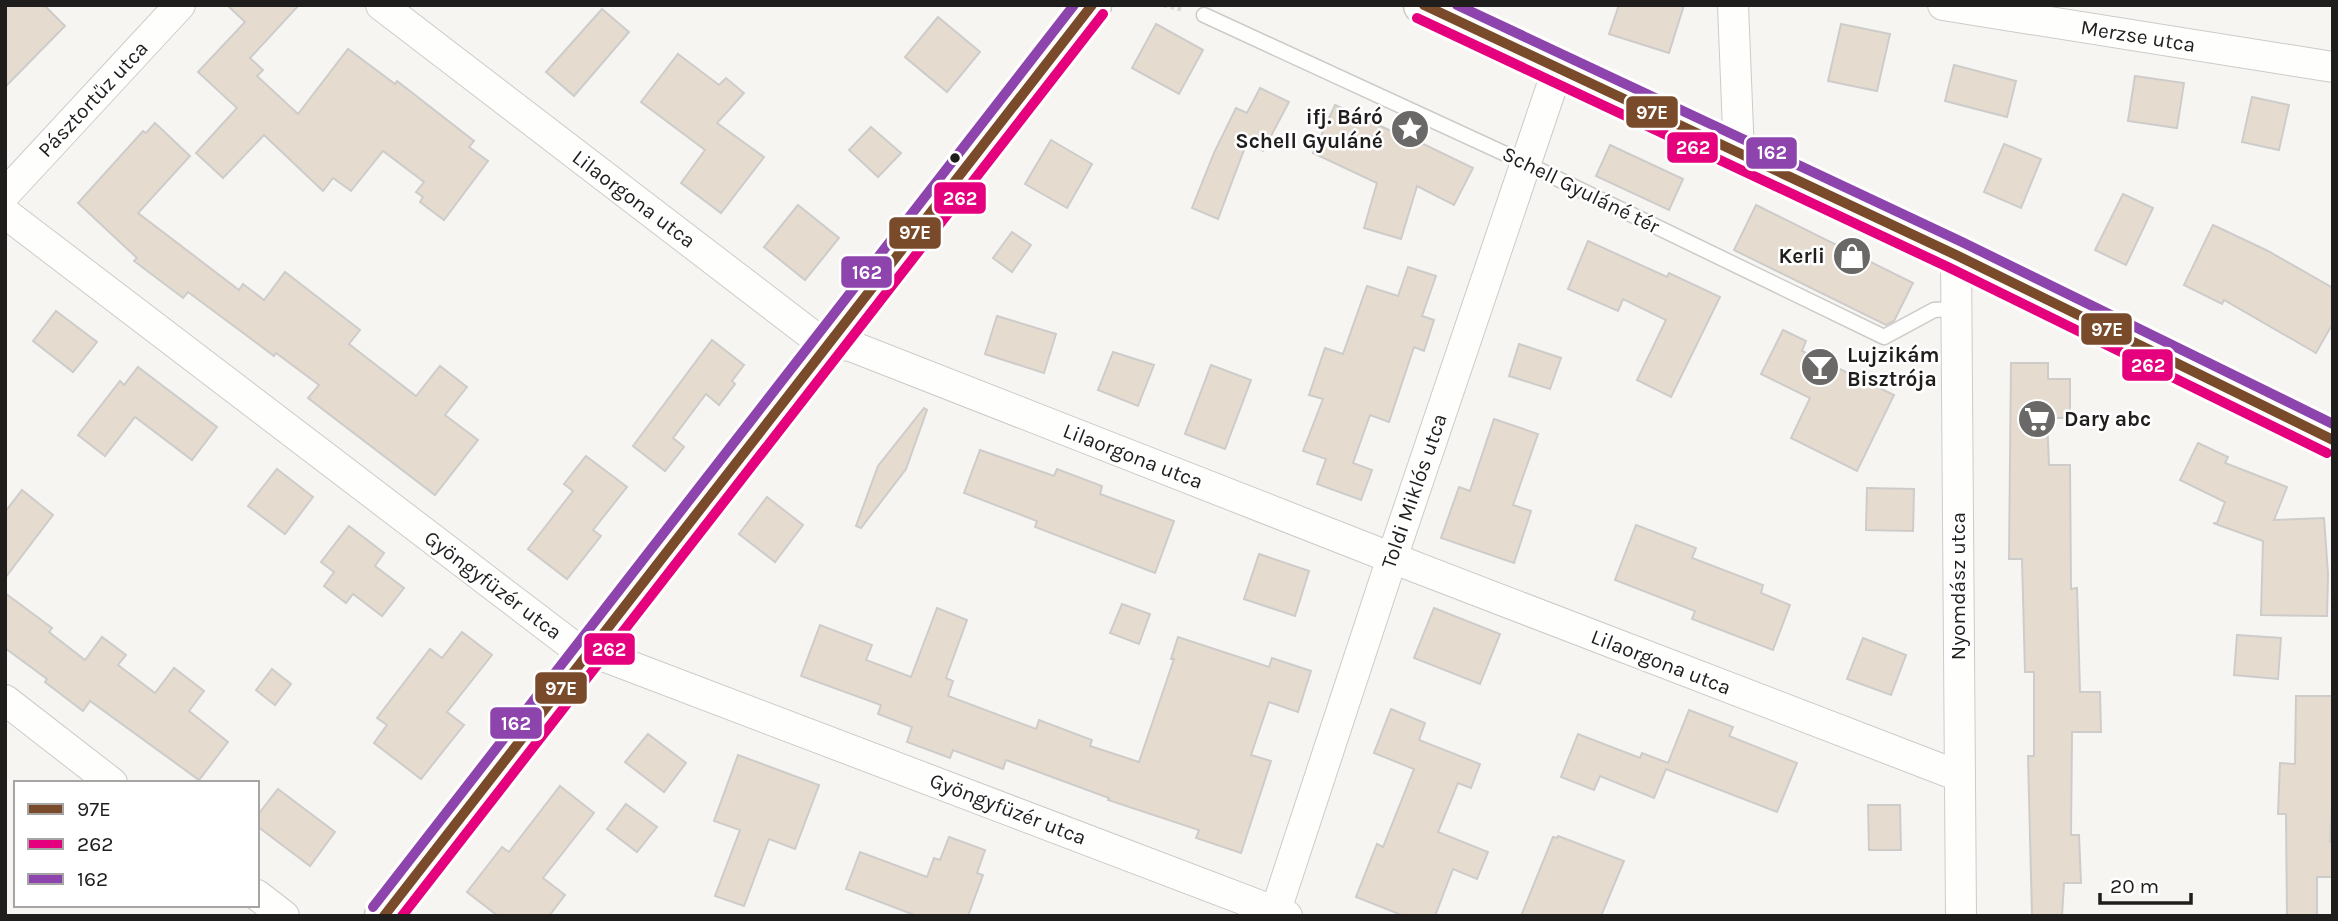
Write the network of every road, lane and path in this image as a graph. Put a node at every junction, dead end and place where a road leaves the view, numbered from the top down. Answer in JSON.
{"nodes":[{"id":1,"x":180,"y":5,"type":"edge"},
{"id":2,"x":381,"y":5,"type":"edge"},
{"id":3,"x":1092,"y":5,"type":"edge"},
{"id":4,"x":1423,"y":5,"type":"edge"},
{"id":5,"x":1733,"y":5,"type":"edge"},
{"id":6,"x":1942,"y":5,"type":"edge"},
{"id":7,"x":1204,"y":15,"type":"dead end"},
{"id":8,"x":1559,"y":68,"type":"junction"},
{"id":9,"x":2333,"y":68,"type":"edge"},
{"id":10,"x":1739,"y":155,"type":"junction"},
{"id":11,"x":1525,"y":163,"type":"junction"},
{"id":12,"x":5,"y":194,"type":"edge"},
{"id":13,"x":5,"y":213,"type":"edge"},
{"id":14,"x":1956,"y":255,"type":"junction"},
{"id":15,"x":1955,"y":309,"type":"junction"},
{"id":16,"x":827,"y":343,"type":"junction"},
{"id":17,"x":2333,"y":440,"type":"edge"},
{"id":18,"x":1392,"y":558,"type":"junction"},
{"id":19,"x":586,"y":656,"type":"junction"},
{"id":20,"x":5,"y":700,"type":"edge"},
{"id":21,"x":1959,"y":776,"type":"junction"},
{"id":22,"x":109,"y":781,"type":"edge"},
{"id":23,"x":259,"y":897,"type":"edge"},
{"id":24,"x":1279,"y":914,"type":"edge"},
{"id":25,"x":284,"y":916,"type":"edge"},
{"id":26,"x":384,"y":916,"type":"edge"},
{"id":27,"x":1961,"y":916,"type":"edge"}],
"edges":[{"from":1,"to":12,"type":"street","name":"Pásztortűz utca"},
{"from":2,"to":16,"type":"street","name":"Lilaorgona utca"},
{"from":3,"to":16,"type":"street"},
{"from":4,"to":8,"type":"street"},
{"from":5,"to":10,"type":"street"},
{"from":6,"to":9,"type":"street","name":"Merzse utca"},
{"from":7,"to":11,"type":"lane","name":"Schell Gyuláné tér"},
{"from":8,"to":10,"type":"street"},
{"from":8,"to":11,"type":"street","name":"Toldi Miklós utca"},
{"from":10,"to":14,"type":"street"},
{"from":11,"to":15,"type":"lane","name":"Schell Gyuláné tér"},
{"from":11,"to":18,"type":"street","name":"Toldi Miklós utca"},
{"from":13,"to":19,"type":"street","name":"Gyöngyfüzér utca"},
{"from":14,"to":15,"type":"street","name":"Nyomdász utca"},
{"from":14,"to":17,"type":"street"},
{"from":15,"to":21,"type":"street","name":"Nyomdász utca"},
{"from":16,"to":18,"type":"street","name":"Lilaorgona utca"},
{"from":16,"to":19,"type":"street"},
{"from":18,"to":21,"type":"street","name":"Lilaorgona utca"},
{"from":18,"to":24,"type":"street","name":"Toldi Miklós utca"},
{"from":19,"to":24,"type":"street","name":"Gyöngyfüzér utca"},
{"from":19,"to":26,"type":"street"},
{"from":20,"to":22,"type":"street"},
{"from":21,"to":27,"type":"street","name":"Nyomdász utca"},
{"from":23,"to":25,"type":"street"}]}
